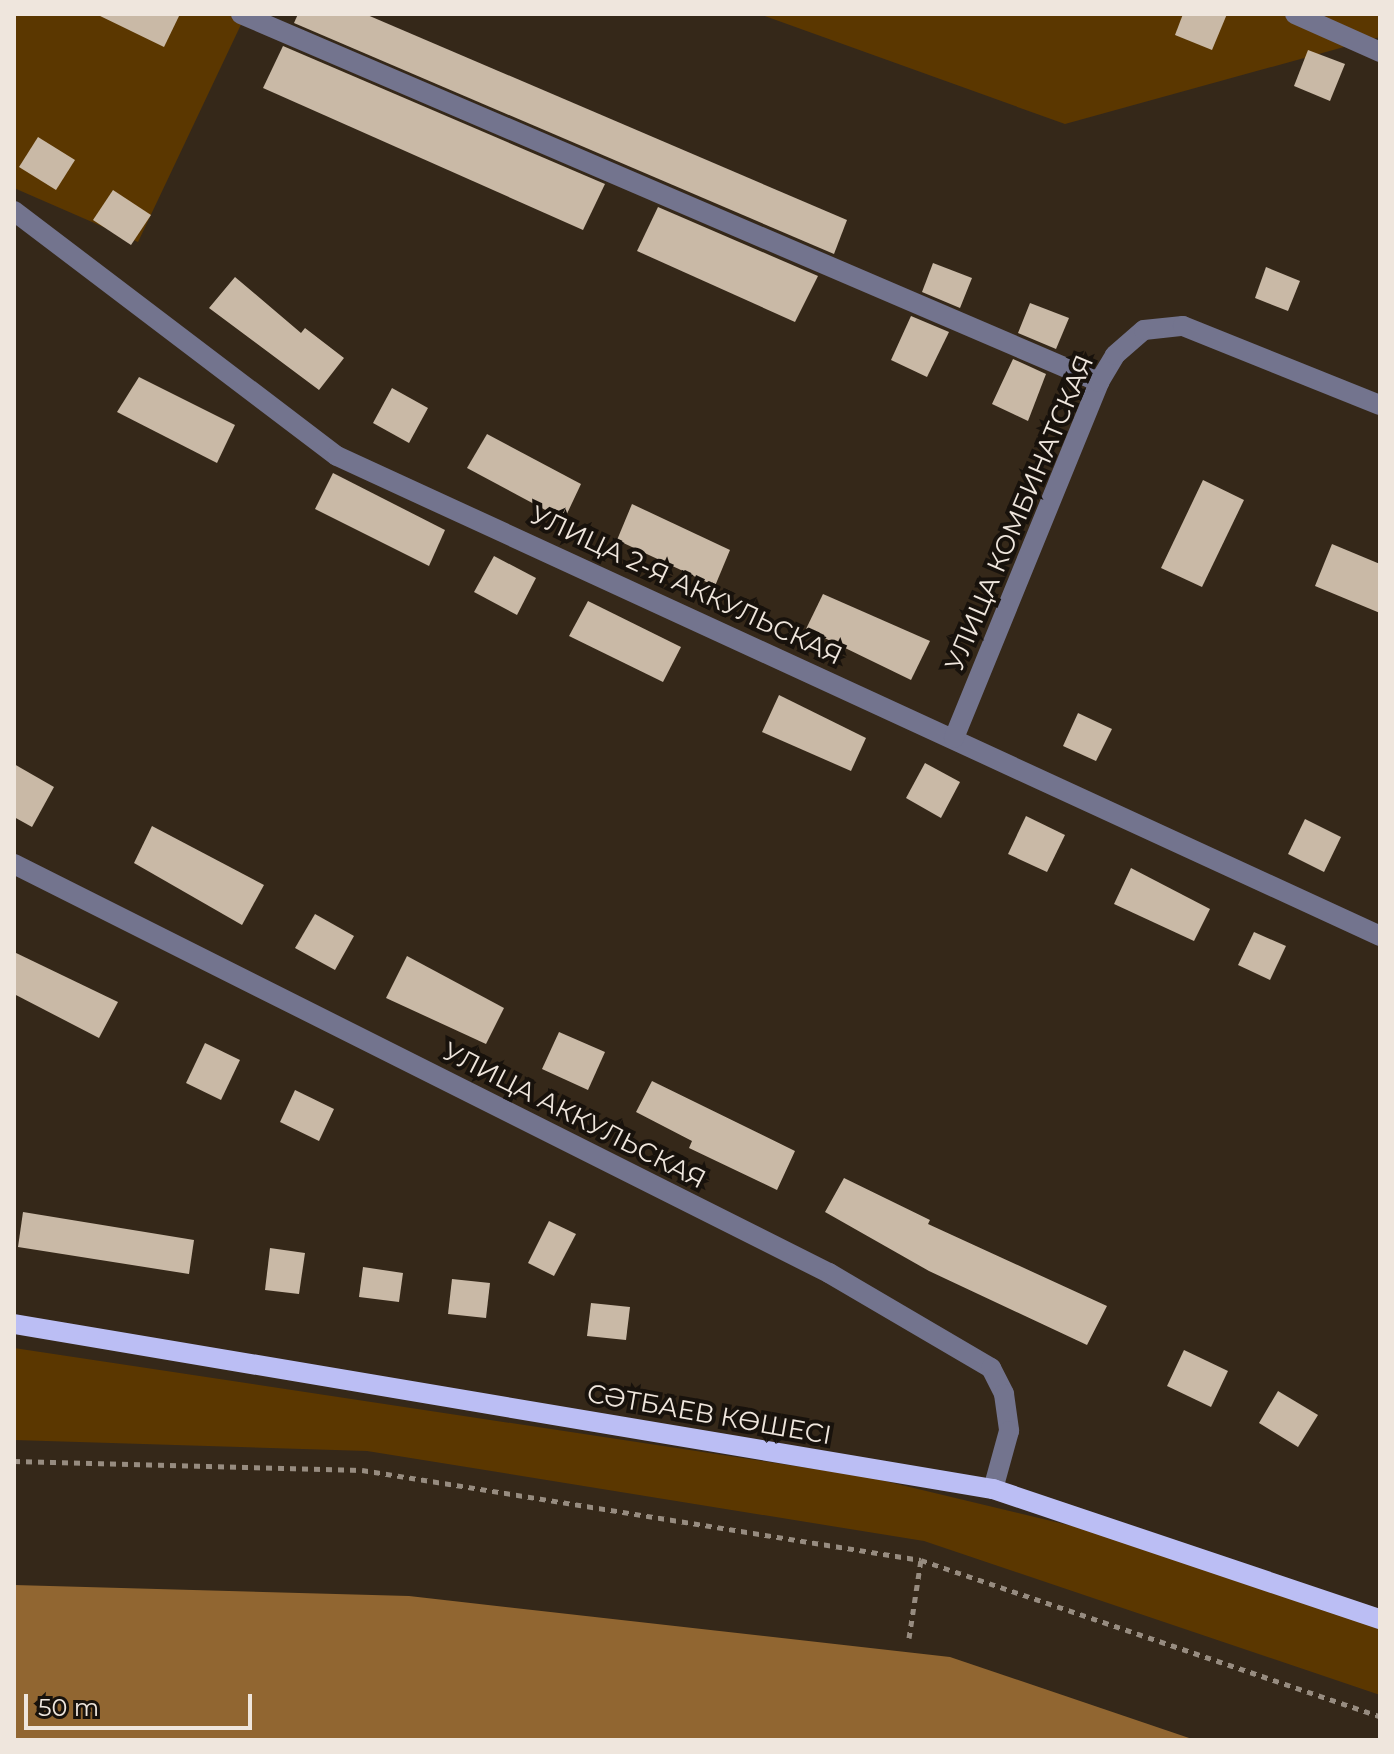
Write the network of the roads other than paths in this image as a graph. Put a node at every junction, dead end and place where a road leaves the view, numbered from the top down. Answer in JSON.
{"nodes":[{"id":1,"x":241,"y":14,"type":"edge"},
{"id":2,"x":1295,"y":14,"type":"edge"},
{"id":3,"x":1380,"y":52,"type":"edge"},
{"id":4,"x":14,"y":211,"type":"edge"},
{"id":5,"x":1099,"y":382,"type":"junction"},
{"id":6,"x":1380,"y":405,"type":"edge"},
{"id":7,"x":954,"y":738,"type":"junction"},
{"id":8,"x":14,"y":864,"type":"edge"},
{"id":9,"x":1380,"y":936,"type":"edge"},
{"id":10,"x":14,"y":1324,"type":"edge"},
{"id":11,"x":993,"y":1489,"type":"junction"},
{"id":12,"x":1380,"y":1619,"type":"edge"}],
"edges":[{"from":1,"to":5,"type":"street"},
{"from":2,"to":3,"type":"street"},
{"from":4,"to":7,"type":"street","name":"УЛИЦА 2-Я АККУЛЬСКАЯ"},
{"from":5,"to":6,"type":"street","name":"УЛИЦА КОМБИНАТСКАЯ"},
{"from":5,"to":7,"type":"street","name":"УЛИЦА КОМБИНАТСКАЯ"},
{"from":7,"to":9,"type":"street","name":"УЛИЦА 2-Я АККУЛЬСКАЯ"},
{"from":8,"to":11,"type":"street","name":"УЛИЦА АККУЛЬСКАЯ"},
{"from":10,"to":11,"type":"main road","name":"СӘТБАЕВ КӨШЕСІ"},
{"from":11,"to":12,"type":"main road","name":"СӘТБАЕВ КӨШЕСІ"}]}
